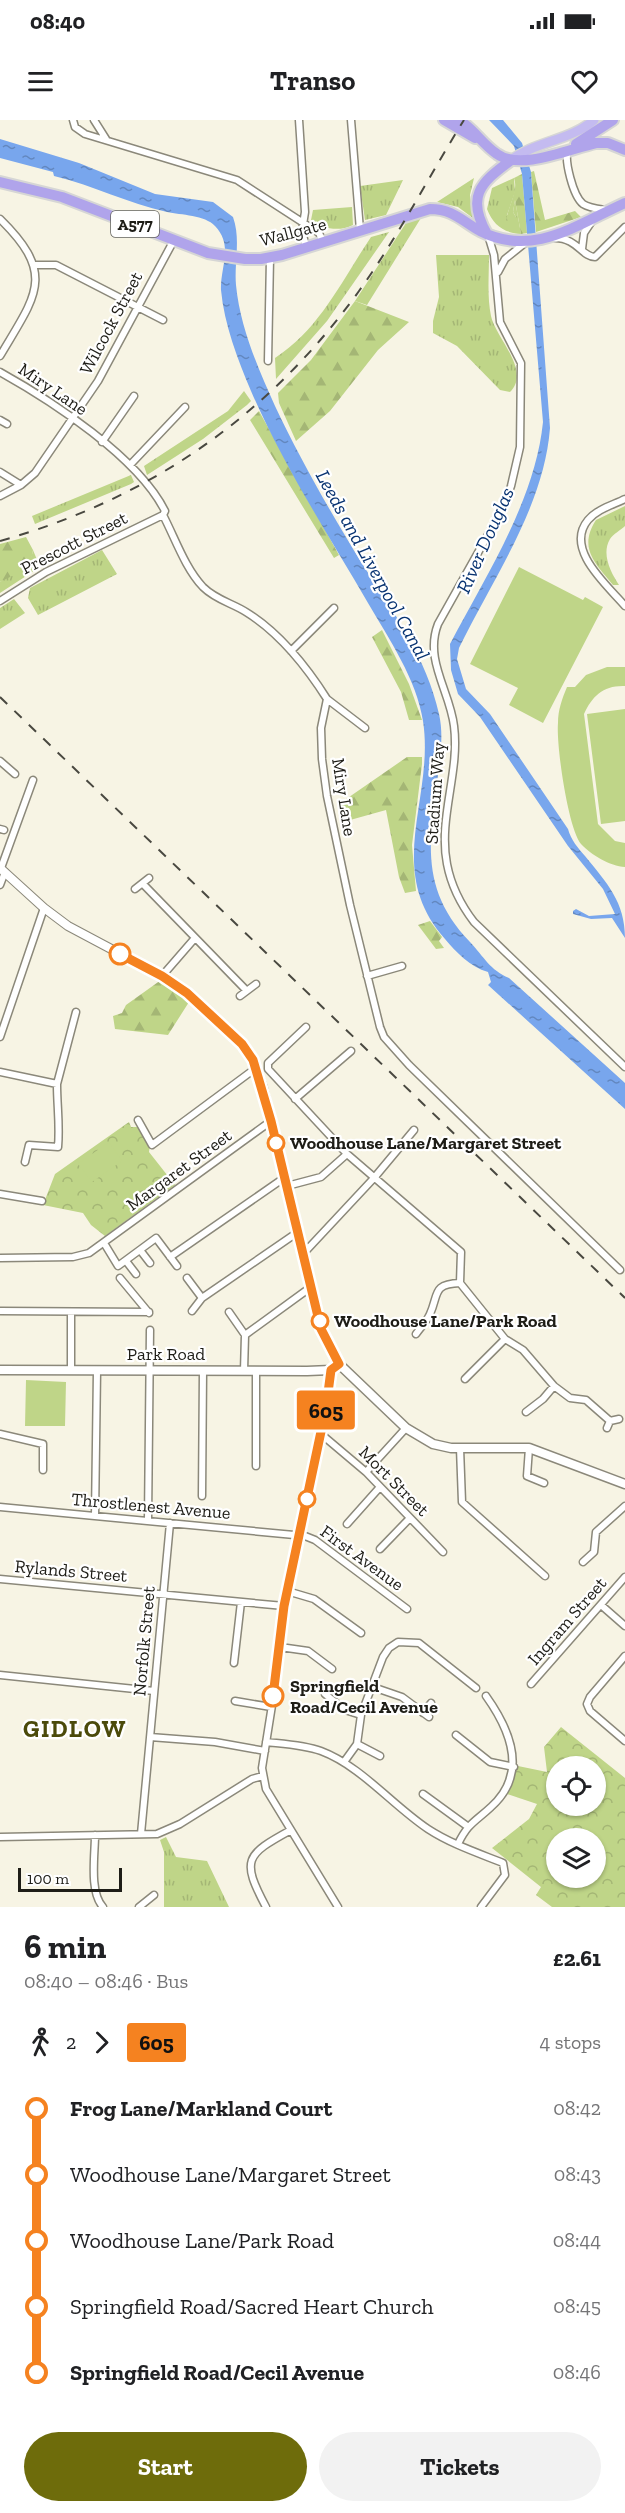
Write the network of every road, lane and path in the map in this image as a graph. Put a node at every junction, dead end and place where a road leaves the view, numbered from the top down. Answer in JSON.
{"nodes":[{"id":1,"x":73,"y":120,"type":"edge"},
{"id":2,"x":94,"y":120,"type":"edge"},
{"id":3,"x":299,"y":120,"type":"edge"},
{"id":4,"x":351,"y":120,"type":"edge"},
{"id":5,"x":444,"y":120,"type":"edge"},
{"id":6,"x":459,"y":120,"type":"edge"},
{"id":7,"x":594,"y":120,"type":"edge"},
{"id":8,"x":613,"y":120,"type":"edge"},
{"id":9,"x":106,"y":140,"type":"junction"},
{"id":10,"x":481,"y":141,"type":"junction"},
{"id":11,"x":568,"y":149,"type":"junction"},
{"id":12,"x":625,"y":150,"type":"edge"},
{"id":13,"x":520,"y":158,"type":"junction"},
{"id":14,"x":0,"y":182,"type":"edge"},
{"id":15,"x":625,"y":204,"type":"edge"},
{"id":16,"x":610,"y":210,"type":"junction"},
{"id":17,"x":598,"y":215,"type":"junction"},
{"id":18,"x":0,"y":219,"type":"edge"},
{"id":19,"x":302,"y":223,"type":"junction"},
{"id":20,"x":625,"y":228,"type":"edge"},
{"id":21,"x":360,"y":231,"type":"junction"},
{"id":22,"x":488,"y":234,"type":"junction"},
{"id":23,"x":543,"y":239,"type":"junction"},
{"id":24,"x":174,"y":240,"type":"junction"},
{"id":25,"x":323,"y":242,"type":"junction"},
{"id":26,"x":525,"y":243,"type":"junction"},
{"id":27,"x":306,"y":247,"type":"junction"},
{"id":28,"x":582,"y":249,"type":"junction"},
{"id":29,"x":270,"y":258,"type":"junction"},
{"id":30,"x":35,"y":265,"type":"junction"},
{"id":31,"x":496,"y":277,"type":"junction"},
{"id":32,"x":136,"y":306,"type":"junction"},
{"id":33,"x":163,"y":320,"type":"dead end"},
{"id":34,"x":0,"y":356,"type":"edge"},
{"id":35,"x":268,"y":361,"type":"dead end"},
{"id":36,"x":0,"y":372,"type":"edge"},
{"id":37,"x":134,"y":396,"type":"dead end"},
{"id":38,"x":185,"y":407,"type":"dead end"},
{"id":39,"x":71,"y":418,"type":"junction"},
{"id":40,"x":0,"y":420,"type":"edge"},
{"id":41,"x":7,"y":424,"type":"dead end"},
{"id":42,"x":102,"y":442,"type":"junction"},
{"id":43,"x":130,"y":465,"type":"junction"},
{"id":44,"x":0,"y":472,"type":"edge"},
{"id":45,"x":21,"y":485,"type":"junction"},
{"id":46,"x":0,"y":496,"type":"edge"},
{"id":47,"x":625,"y":499,"type":"edge"},
{"id":48,"x":164,"y":515,"type":"junction"},
{"id":49,"x":0,"y":600,"type":"edge"},
{"id":50,"x":625,"y":606,"type":"edge"},
{"id":51,"x":333,"y":608,"type":"dead end"},
{"id":52,"x":291,"y":651,"type":"junction"},
{"id":53,"x":327,"y":699,"type":"junction"},
{"id":54,"x":365,"y":728,"type":"dead end"},
{"id":55,"x":0,"y":761,"type":"edge"},
{"id":56,"x":6,"y":766,"type":"junction"},
{"id":57,"x":0,"y":774,"type":"edge"},
{"id":58,"x":15,"y":774,"type":"dead end"},
{"id":59,"x":33,"y":780,"type":"dead end"},
{"id":60,"x":2,"y":869,"type":"edge"},
{"id":61,"x":149,"y":878,"type":"dead end"},
{"id":62,"x":143,"y":884,"type":"junction"},
{"id":63,"x":0,"y":885,"type":"edge"},
{"id":64,"x":135,"y":889,"type":"dead end"},
{"id":65,"x":44,"y":908,"type":"junction"},
{"id":66,"x":195,"y":938,"type":"junction"},
{"id":67,"x":402,"y":966,"type":"dead end"},
{"id":68,"x":162,"y":976,"type":"junction"},
{"id":69,"x":367,"y":976,"type":"junction"},
{"id":70,"x":256,"y":984,"type":"dead end"},
{"id":71,"x":246,"y":990,"type":"junction"},
{"id":72,"x":240,"y":996,"type":"dead end"},
{"id":73,"x":76,"y":1012,"type":"dead end"},
{"id":74,"x":306,"y":1028,"type":"dead end"},
{"id":75,"x":0,"y":1037,"type":"edge"},
{"id":76,"x":351,"y":1051,"type":"dead end"},
{"id":77,"x":625,"y":1067,"type":"edge"},
{"id":78,"x":256,"y":1068,"type":"junction"},
{"id":79,"x":0,"y":1072,"type":"edge"},
{"id":80,"x":57,"y":1084,"type":"junction"},
{"id":81,"x":295,"y":1099,"type":"junction"},
{"id":82,"x":138,"y":1120,"type":"dead end"},
{"id":83,"x":271,"y":1121,"type":"junction"},
{"id":84,"x":414,"y":1130,"type":"dead end"},
{"id":85,"x":347,"y":1154,"type":"junction"},
{"id":86,"x":25,"y":1162,"type":"dead end"},
{"id":87,"x":374,"y":1178,"type":"junction"},
{"id":88,"x":286,"y":1182,"type":"junction"},
{"id":89,"x":0,"y":1194,"type":"edge"},
{"id":90,"x":42,"y":1200,"type":"dead end"},
{"id":91,"x":298,"y":1232,"type":"junction"},
{"id":92,"x":104,"y":1243,"type":"junction"},
{"id":93,"x":140,"y":1250,"type":"junction"},
{"id":94,"x":303,"y":1254,"type":"junction"},
{"id":95,"x":170,"y":1257,"type":"junction"},
{"id":96,"x":0,"y":1258,"type":"edge"},
{"id":97,"x":126,"y":1261,"type":"junction"},
{"id":98,"x":150,"y":1263,"type":"dead end"},
{"id":99,"x":177,"y":1266,"type":"dead end"},
{"id":100,"x":620,"y":1270,"type":"dead end"},
{"id":101,"x":136,"y":1274,"type":"dead end"},
{"id":102,"x":120,"y":1278,"type":"dead end"},
{"id":103,"x":187,"y":1278,"type":"dead end"},
{"id":104,"x":460,"y":1283,"type":"junction"},
{"id":105,"x":310,"y":1287,"type":"junction"},
{"id":106,"x":202,"y":1298,"type":"junction"},
{"id":107,"x":0,"y":1311,"type":"edge"},
{"id":108,"x":192,"y":1311,"type":"dead end"},
{"id":109,"x":71,"y":1312,"type":"junction"},
{"id":110,"x":229,"y":1312,"type":"dead end"},
{"id":111,"x":150,"y":1330,"type":"dead end"},
{"id":112,"x":416,"y":1334,"type":"dead end"},
{"id":113,"x":245,"y":1335,"type":"junction"},
{"id":114,"x":505,"y":1339,"type":"junction"},
{"id":115,"x":335,"y":1367,"type":"junction"},
{"id":116,"x":0,"y":1370,"type":"edge"},
{"id":117,"x":71,"y":1370,"type":"junction"},
{"id":118,"x":97,"y":1371,"type":"junction"},
{"id":119,"x":151,"y":1371,"type":"junction"},
{"id":120,"x":203,"y":1371,"type":"junction"},
{"id":121,"x":244,"y":1371,"type":"junction"},
{"id":122,"x":256,"y":1371,"type":"junction"},
{"id":123,"x":465,"y":1379,"type":"dead end"},
{"id":124,"x":554,"y":1386,"type":"junction"},
{"id":125,"x":526,"y":1412,"type":"dead end"},
{"id":126,"x":619,"y":1419,"type":"dead end"},
{"id":127,"x":406,"y":1428,"type":"junction"},
{"id":128,"x":0,"y":1434,"type":"edge"},
{"id":129,"x":321,"y":1434,"type":"junction"},
{"id":130,"x":460,"y":1448,"type":"junction"},
{"id":131,"x":528,"y":1448,"type":"junction"},
{"id":132,"x":256,"y":1466,"type":"dead end"},
{"id":133,"x":43,"y":1470,"type":"dead end"},
{"id":134,"x":366,"y":1472,"type":"junction"},
{"id":135,"x":544,"y":1483,"type":"dead end"},
{"id":136,"x":625,"y":1484,"type":"edge"},
{"id":137,"x":380,"y":1486,"type":"junction"},
{"id":138,"x":202,"y":1496,"type":"dead end"},
{"id":139,"x":625,"y":1506,"type":"edge"},
{"id":140,"x":0,"y":1507,"type":"edge"},
{"id":141,"x":95,"y":1516,"type":"junction"},
{"id":142,"x":410,"y":1518,"type":"junction"},
{"id":143,"x":148,"y":1520,"type":"junction"},
{"id":144,"x":170,"y":1523,"type":"junction"},
{"id":145,"x":347,"y":1524,"type":"dead end"},
{"id":146,"x":503,"y":1526,"type":"dead end"},
{"id":147,"x":497,"y":1533,"type":"junction"},
{"id":148,"x":299,"y":1535,"type":"junction"},
{"id":149,"x":380,"y":1550,"type":"dead end"},
{"id":150,"x":443,"y":1552,"type":"dead end"},
{"id":151,"x":583,"y":1562,"type":"dead end"},
{"id":152,"x":545,"y":1576,"type":"dead end"},
{"id":153,"x":625,"y":1577,"type":"edge"},
{"id":154,"x":0,"y":1579,"type":"edge"},
{"id":155,"x":287,"y":1591,"type":"junction"},
{"id":156,"x":163,"y":1594,"type":"junction"},
{"id":157,"x":241,"y":1602,"type":"junction"},
{"id":158,"x":601,"y":1605,"type":"junction"},
{"id":159,"x":284,"y":1606,"type":"junction"},
{"id":160,"x":407,"y":1609,"type":"dead end"},
{"id":161,"x":625,"y":1626,"type":"edge"},
{"id":162,"x":360,"y":1634,"type":"dead end"},
{"id":163,"x":280,"y":1647,"type":"junction"},
{"id":164,"x":625,"y":1656,"type":"edge"},
{"id":165,"x":234,"y":1663,"type":"dead end"},
{"id":166,"x":619,"y":1663,"type":"junction"},
{"id":167,"x":332,"y":1669,"type":"dead end"},
{"id":168,"x":625,"y":1669,"type":"edge"},
{"id":169,"x":0,"y":1675,"type":"edge"},
{"id":170,"x":466,"y":1680,"type":"junction"},
{"id":171,"x":531,"y":1684,"type":"dead end"},
{"id":172,"x":370,"y":1686,"type":"junction"},
{"id":173,"x":460,"y":1688,"type":"dead end"},
{"id":174,"x":476,"y":1689,"type":"dead end"},
{"id":175,"x":154,"y":1691,"type":"junction"},
{"id":176,"x":325,"y":1694,"type":"dead end"},
{"id":177,"x":486,"y":1696,"type":"dead end"},
{"id":178,"x":235,"y":1701,"type":"dead end"},
{"id":179,"x":336,"y":1703,"type":"junction"},
{"id":180,"x":431,"y":1703,"type":"dead end"},
{"id":181,"x":504,"y":1706,"type":"dead end"},
{"id":182,"x":271,"y":1707,"type":"junction"},
{"id":183,"x":330,"y":1709,"type":"dead end"},
{"id":184,"x":496,"y":1710,"type":"junction"},
{"id":185,"x":361,"y":1715,"type":"junction"},
{"id":186,"x":456,"y":1735,"type":"dead end"},
{"id":187,"x":150,"y":1737,"type":"junction"},
{"id":188,"x":625,"y":1741,"type":"edge"},
{"id":189,"x":266,"y":1742,"type":"junction"},
{"id":190,"x":357,"y":1744,"type":"junction"},
{"id":191,"x":265,"y":1751,"type":"junction"},
{"id":192,"x":375,"y":1757,"type":"dead end"},
{"id":193,"x":344,"y":1762,"type":"junction"},
{"id":194,"x":514,"y":1767,"type":"junction"},
{"id":195,"x":263,"y":1776,"type":"junction"},
{"id":196,"x":423,"y":1794,"type":"dead end"},
{"id":197,"x":467,"y":1826,"type":"junction"},
{"id":198,"x":291,"y":1830,"type":"junction"},
{"id":199,"x":141,"y":1834,"type":"junction"},
{"id":200,"x":95,"y":1835,"type":"junction"},
{"id":201,"x":0,"y":1837,"type":"edge"},
{"id":202,"x":458,"y":1844,"type":"junction"},
{"id":203,"x":154,"y":1895,"type":"dead end"},
{"id":204,"x":101,"y":1906,"type":"edge"},
{"id":205,"x":139,"y":1907,"type":"edge"},
{"id":206,"x":266,"y":1907,"type":"edge"},
{"id":207,"x":338,"y":1907,"type":"edge"},
{"id":208,"x":481,"y":1907,"type":"edge"}],
"edges":[{"from":1,"to":9,"type":"street"},
{"from":2,"to":9,"type":"street"},
{"from":3,"to":19,"type":"street"},
{"from":4,"to":21,"type":"street"},
{"from":5,"to":10,"type":"highway"},
{"from":6,"to":10,"type":"highway"},
{"from":7,"to":13,"type":"main road"},
{"from":8,"to":11,"type":"highway"},
{"from":9,"to":19,"type":"street"},
{"from":10,"to":13,"type":"highway"},
{"from":11,"to":12,"type":"highway"},
{"from":11,"to":13,"type":"highway"},
{"from":11,"to":16,"type":"street"},
{"from":13,"to":22,"type":"highway"},
{"from":14,"to":24,"type":"highway","name":"Wallgate","number":"A577"},
{"from":15,"to":16,"type":"highway","number":"A577"},
{"from":16,"to":17,"type":"highway","number":"A577"},
{"from":17,"to":23,"type":"highway","number":"A577"},
{"from":17,"to":28,"type":"street"},
{"from":18,"to":30,"type":"street"},
{"from":19,"to":25,"type":"street"},
{"from":19,"to":27,"type":"street"},
{"from":20,"to":28,"type":"street"},
{"from":21,"to":22,"type":"highway","name":"Wallgate","number":"A577"},
{"from":21,"to":25,"type":"highway","name":"Wallgate","number":"A577"},
{"from":22,"to":26,"type":"highway","number":"A577"},
{"from":22,"to":31,"type":"street","name":"Stadium Way"},
{"from":23,"to":26,"type":"highway","number":"A577"},
{"from":23,"to":28,"type":"street"},
{"from":24,"to":29,"type":"highway","name":"Wallgate","number":"A577"},
{"from":24,"to":32,"type":"street","name":"Wilcock Street"},
{"from":25,"to":27,"type":"highway","name":"Wallgate","number":"A577"},
{"from":26,"to":31,"type":"street"},
{"from":27,"to":29,"type":"highway","name":"Wallgate","number":"A577"},
{"from":29,"to":35,"type":"street"},
{"from":30,"to":32,"type":"street"},
{"from":30,"to":34,"type":"street"},
{"from":31,"to":77,"type":"street","name":"Stadium Way"},
{"from":32,"to":33,"type":"street"},
{"from":32,"to":39,"type":"street","name":"Wilcock Street"},
{"from":36,"to":39,"type":"street","name":"Miry Lane"},
{"from":37,"to":42,"type":"street"},
{"from":38,"to":43,"type":"street"},
{"from":39,"to":42,"type":"street","name":"Miry Lane"},
{"from":39,"to":45,"type":"street","name":"Wilcock Street"},
{"from":40,"to":41,"type":"street"},
{"from":42,"to":43,"type":"street","name":"Miry Lane"},
{"from":43,"to":48,"type":"street","name":"Miry Lane"},
{"from":44,"to":45,"type":"street"},
{"from":45,"to":46,"type":"street","name":"Wilcock Street"},
{"from":47,"to":50,"type":"street"},
{"from":48,"to":49,"type":"street","name":"Prescott Street"},
{"from":48,"to":52,"type":"street","name":"Miry Lane"},
{"from":51,"to":52,"type":"street"},
{"from":52,"to":53,"type":"street","name":"Miry Lane"},
{"from":53,"to":54,"type":"street"},
{"from":53,"to":69,"type":"street","name":"Miry Lane"},
{"from":55,"to":56,"type":"street"},
{"from":56,"to":57,"type":"street"},
{"from":56,"to":58,"type":"street"},
{"from":59,"to":60,"type":"street"},
{"from":60,"to":63,"type":"street"},
{"from":60,"to":65,"type":"street"},
{"from":61,"to":62,"type":"street"},
{"from":62,"to":64,"type":"street"},
{"from":62,"to":66,"type":"street"},
{"from":65,"to":68,"type":"street"},
{"from":65,"to":75,"type":"street"},
{"from":66,"to":68,"type":"street"},
{"from":66,"to":71,"type":"street"},
{"from":67,"to":69,"type":"street"},
{"from":68,"to":78,"type":"street"},
{"from":69,"to":100,"type":"street","name":"Miry Lane"},
{"from":70,"to":71,"type":"street"},
{"from":71,"to":72,"type":"street"},
{"from":73,"to":80,"type":"street"},
{"from":74,"to":81,"type":"street"},
{"from":76,"to":81,"type":"street"},
{"from":78,"to":82,"type":"street"},
{"from":78,"to":83,"type":"street"},
{"from":79,"to":80,"type":"street"},
{"from":80,"to":86,"type":"street"},
{"from":81,"to":85,"type":"street"},
{"from":83,"to":88,"type":"street"},
{"from":83,"to":92,"type":"street","name":"Margaret Street"},
{"from":84,"to":87,"type":"street"},
{"from":85,"to":87,"type":"street"},
{"from":85,"to":88,"type":"street"},
{"from":87,"to":94,"type":"street"},
{"from":87,"to":104,"type":"street"},
{"from":88,"to":91,"type":"street"},
{"from":88,"to":95,"type":"street"},
{"from":89,"to":90,"type":"street"},
{"from":91,"to":94,"type":"street"},
{"from":91,"to":106,"type":"street"},
{"from":92,"to":96,"type":"street","name":"Margaret Street"},
{"from":92,"to":97,"type":"street"},
{"from":93,"to":95,"type":"street"},
{"from":93,"to":97,"type":"street"},
{"from":93,"to":98,"type":"street"},
{"from":94,"to":105,"type":"street"},
{"from":95,"to":99,"type":"street"},
{"from":97,"to":101,"type":"street"},
{"from":102,"to":109,"type":"street"},
{"from":103,"to":106,"type":"street"},
{"from":104,"to":112,"type":"street"},
{"from":104,"to":114,"type":"street"},
{"from":105,"to":113,"type":"street"},
{"from":105,"to":115,"type":"street"},
{"from":106,"to":108,"type":"street"},
{"from":107,"to":109,"type":"street"},
{"from":109,"to":117,"type":"street"},
{"from":110,"to":113,"type":"street"},
{"from":111,"to":119,"type":"street"},
{"from":113,"to":121,"type":"street"},
{"from":114,"to":123,"type":"street"},
{"from":114,"to":124,"type":"street"},
{"from":115,"to":122,"type":"main road","name":"Park Road"},
{"from":115,"to":127,"type":"main road"},
{"from":115,"to":129,"type":"street"},
{"from":116,"to":117,"type":"main road","name":"Park Road"},
{"from":117,"to":118,"type":"main road","name":"Park Road"},
{"from":118,"to":119,"type":"main road","name":"Park Road"},
{"from":118,"to":141,"type":"street"},
{"from":119,"to":120,"type":"main road","name":"Park Road"},
{"from":119,"to":143,"type":"street"},
{"from":120,"to":121,"type":"main road","name":"Park Road"},
{"from":120,"to":138,"type":"street"},
{"from":121,"to":122,"type":"main road","name":"Park Road"},
{"from":122,"to":132,"type":"street"},
{"from":124,"to":125,"type":"street"},
{"from":124,"to":126,"type":"street"},
{"from":127,"to":130,"type":"main road"},
{"from":127,"to":134,"type":"street"},
{"from":128,"to":133,"type":"street"},
{"from":129,"to":134,"type":"street","name":"Mort Street"},
{"from":129,"to":148,"type":"street"},
{"from":130,"to":131,"type":"main road"},
{"from":130,"to":147,"type":"street"},
{"from":131,"to":135,"type":"street"},
{"from":131,"to":136,"type":"main road"},
{"from":134,"to":137,"type":"street","name":"Mort Street"},
{"from":137,"to":142,"type":"street","name":"Mort Street"},
{"from":137,"to":145,"type":"street"},
{"from":139,"to":151,"type":"street"},
{"from":140,"to":141,"type":"street","name":"Throstlenest Avenue"},
{"from":141,"to":143,"type":"street","name":"Throstlenest Avenue"},
{"from":142,"to":149,"type":"street"},
{"from":142,"to":150,"type":"street","name":"Mort Street"},
{"from":143,"to":144,"type":"street","name":"Throstlenest Avenue"},
{"from":144,"to":148,"type":"street","name":"Throstlenest Avenue"},
{"from":144,"to":156,"type":"street","name":"Norfolk Street"},
{"from":146,"to":147,"type":"street"},
{"from":147,"to":152,"type":"street"},
{"from":148,"to":155,"type":"street"},
{"from":148,"to":160,"type":"street","name":"First Avenue"},
{"from":153,"to":158,"type":"street","name":"Ingram Street"},
{"from":154,"to":156,"type":"street","name":"Rylands Street"},
{"from":155,"to":159,"type":"street"},
{"from":155,"to":162,"type":"street"},
{"from":156,"to":157,"type":"street","name":"Rylands Street"},
{"from":156,"to":175,"type":"street","name":"Norfolk Street"},
{"from":157,"to":159,"type":"street","name":"Rylands Street"},
{"from":157,"to":165,"type":"street"},
{"from":158,"to":161,"type":"street"},
{"from":158,"to":171,"type":"street","name":"Ingram Street"},
{"from":159,"to":163,"type":"street"},
{"from":163,"to":167,"type":"street"},
{"from":163,"to":182,"type":"street"},
{"from":164,"to":166,"type":"street"},
{"from":166,"to":168,"type":"street"},
{"from":166,"to":188,"type":"street"},
{"from":169,"to":175,"type":"street"},
{"from":170,"to":172,"type":"street"},
{"from":170,"to":173,"type":"street"},
{"from":170,"to":174,"type":"street"},
{"from":172,"to":180,"type":"street"},
{"from":172,"to":185,"type":"street"},
{"from":175,"to":187,"type":"street","name":"Norfolk Street"},
{"from":176,"to":179,"type":"street"},
{"from":177,"to":184,"type":"street"},
{"from":178,"to":182,"type":"street"},
{"from":179,"to":183,"type":"street"},
{"from":179,"to":185,"type":"street"},
{"from":181,"to":184,"type":"street"},
{"from":182,"to":189,"type":"street"},
{"from":184,"to":194,"type":"street"},
{"from":185,"to":190,"type":"street"},
{"from":186,"to":194,"type":"street"},
{"from":187,"to":191,"type":"street"},
{"from":187,"to":199,"type":"street","name":"Norfolk Street"},
{"from":189,"to":191,"type":"street"},
{"from":189,"to":193,"type":"street"},
{"from":190,"to":192,"type":"street"},
{"from":190,"to":193,"type":"street"},
{"from":191,"to":195,"type":"street"},
{"from":193,"to":202,"type":"street"},
{"from":194,"to":197,"type":"street"},
{"from":195,"to":198,"type":"street"},
{"from":195,"to":199,"type":"street"},
{"from":196,"to":197,"type":"street"},
{"from":197,"to":202,"type":"street"},
{"from":198,"to":206,"type":"street"},
{"from":198,"to":207,"type":"street"},
{"from":199,"to":200,"type":"street"},
{"from":200,"to":201,"type":"street"},
{"from":200,"to":204,"type":"street"},
{"from":202,"to":208,"type":"street"},
{"from":203,"to":205,"type":"street"}]}
